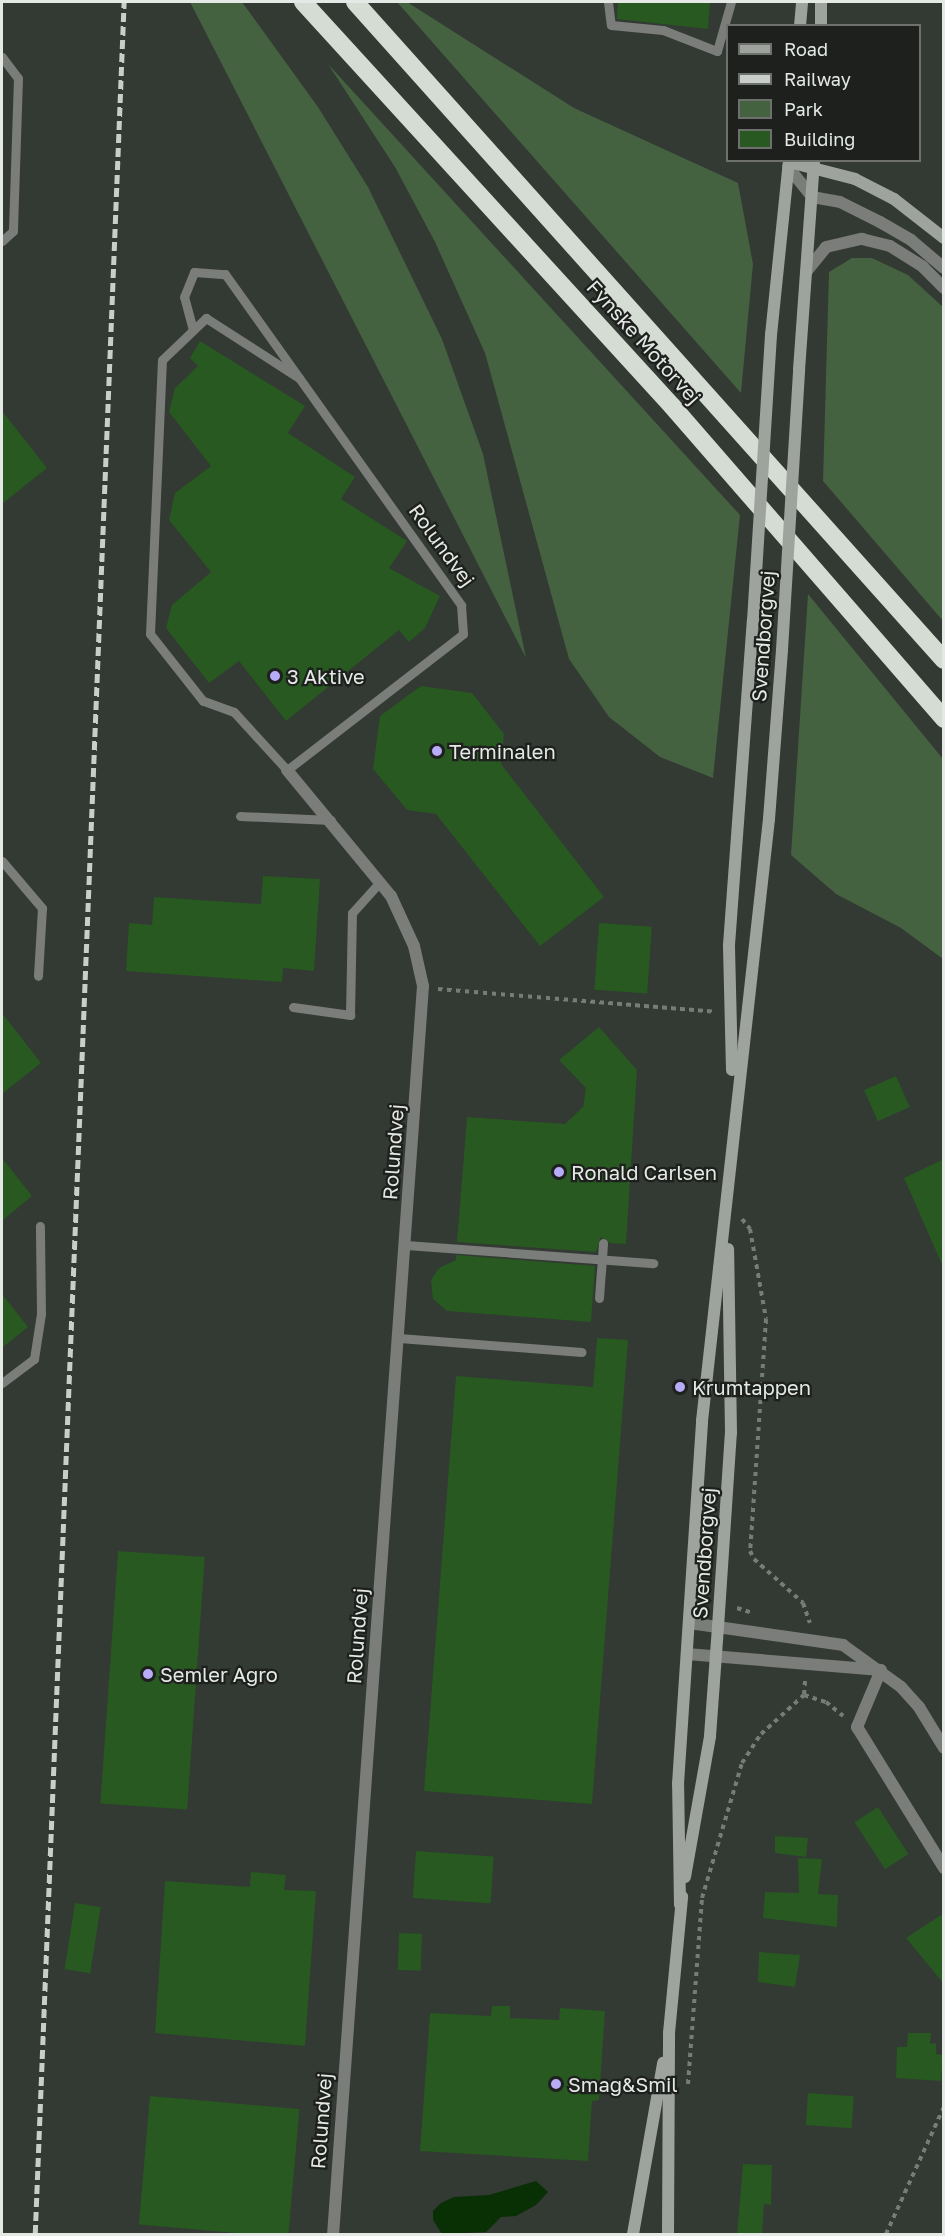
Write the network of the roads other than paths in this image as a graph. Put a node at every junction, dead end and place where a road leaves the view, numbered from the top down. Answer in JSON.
{"nodes":[{"id":1,"x":303,"y":2,"type":"edge"},
{"id":2,"x":355,"y":2,"type":"edge"},
{"id":3,"x":608,"y":2,"type":"edge"},
{"id":4,"x":731,"y":2,"type":"edge"},
{"id":5,"x":802,"y":2,"type":"edge"},
{"id":6,"x":821,"y":2,"type":"edge"},
{"id":7,"x":800,"y":24,"type":"edge"},
{"id":8,"x":821,"y":24,"type":"edge"},
{"id":9,"x":2,"y":57,"type":"edge"},
{"id":10,"x":789,"y":163,"type":"edge"},
{"id":11,"x":814,"y":164,"type":"edge"},
{"id":12,"x":812,"y":197,"type":"junction"},
{"id":13,"x":944,"y":238,"type":"edge"},
{"id":14,"x":2,"y":241,"type":"edge"},
{"id":15,"x":944,"y":268,"type":"edge"},
{"id":16,"x":806,"y":272,"type":"junction"},
{"id":17,"x":944,"y":288,"type":"edge"},
{"id":18,"x":193,"y":330,"type":"junction"},
{"id":19,"x":299,"y":378,"type":"junction"},
{"id":20,"x":944,"y":660,"type":"edge"},
{"id":21,"x":944,"y":719,"type":"edge"},
{"id":22,"x":287,"y":770,"type":"junction"},
{"id":23,"x":240,"y":816,"type":"dead end"},
{"id":24,"x":331,"y":820,"type":"junction"},
{"id":25,"x":2,"y":861,"type":"edge"},
{"id":26,"x":380,"y":882,"type":"junction"},
{"id":27,"x":38,"y":976,"type":"dead end"},
{"id":28,"x":293,"y":1007,"type":"dead end"},
{"id":29,"x":733,"y":1113,"type":"junction"},
{"id":30,"x":727,"y":1199,"type":"junction"},
{"id":31,"x":40,"y":1226,"type":"dead end"},
{"id":32,"x":603,"y":1243,"type":"dead end"},
{"id":33,"x":406,"y":1245,"type":"junction"},
{"id":34,"x":653,"y":1263,"type":"dead end"},
{"id":35,"x":599,"y":1298,"type":"dead end"},
{"id":36,"x":399,"y":1338,"type":"junction"},
{"id":37,"x":581,"y":1352,"type":"dead end"},
{"id":38,"x":2,"y":1383,"type":"edge"},
{"id":39,"x":689,"y":1623,"type":"junction"},
{"id":40,"x":718,"y":1627,"type":"junction"},
{"id":41,"x":687,"y":1654,"type":"junction"},
{"id":42,"x":716,"y":1656,"type":"junction"},
{"id":43,"x":880,"y":1670,"type":"junction"},
{"id":44,"x":944,"y":1748,"type":"edge"},
{"id":45,"x":944,"y":1868,"type":"edge"},
{"id":46,"x":680,"y":1905,"type":"junction"},
{"id":47,"x":669,"y":2033,"type":"junction"},
{"id":48,"x":333,"y":2235,"type":"edge"},
{"id":49,"x":633,"y":2235,"type":"edge"},
{"id":50,"x":668,"y":2235,"type":"edge"}],
"edges":[{"from":1,"to":21,"type":"highway","name":"Fynske Motorvej"},
{"from":2,"to":20,"type":"highway","name":"Fynske Motorvej"},
{"from":3,"to":4,"type":"lane"},
{"from":5,"to":7,"type":"main road"},
{"from":6,"to":8,"type":"main road"},
{"from":9,"to":14,"type":"lane"},
{"from":10,"to":11,"type":"main road"},
{"from":10,"to":12,"type":"street"},
{"from":10,"to":29,"type":"main road","name":"Svendborgvej","bridge":true},
{"from":11,"to":12,"type":"main road","name":"Svendborgvej"},
{"from":11,"to":13,"type":"main road"},
{"from":12,"to":15,"type":"street"},
{"from":12,"to":16,"type":"main road","name":"Svendborgvej"},
{"from":16,"to":17,"type":"street"},
{"from":16,"to":29,"type":"main road","name":"Svendborgvej","bridge":true},
{"from":18,"to":19,"type":"lane"},
{"from":18,"to":19,"type":"lane","name":"Rolundvej"},
{"from":18,"to":22,"type":"lane"},
{"from":19,"to":22,"type":"lane","name":"Rolundvej"},
{"from":22,"to":24,"type":"street","name":"Rolundvej"},
{"from":23,"to":24,"type":"lane"},
{"from":24,"to":26,"type":"street","name":"Rolundvej"},
{"from":25,"to":27,"type":"lane"},
{"from":26,"to":28,"type":"lane"},
{"from":26,"to":33,"type":"street","name":"Rolundvej"},
{"from":29,"to":30,"type":"main road","name":"Svendborgvej"},
{"from":30,"to":39,"type":"main road","name":"Svendborgvej"},
{"from":30,"to":40,"type":"main road","name":"Svendborgvej"},
{"from":31,"to":38,"type":"lane"},
{"from":32,"to":35,"type":"lane","bridge":true},
{"from":33,"to":34,"type":"lane"},
{"from":33,"to":36,"type":"street","name":"Rolundvej"},
{"from":36,"to":37,"type":"lane"},
{"from":36,"to":48,"type":"street","name":"Rolundvej"},
{"from":39,"to":40,"type":"street"},
{"from":39,"to":41,"type":"main road","name":"Svendborgvej"},
{"from":40,"to":42,"type":"main road","name":"Svendborgvej"},
{"from":40,"to":43,"type":"street"},
{"from":41,"to":42,"type":"street"},
{"from":41,"to":46,"type":"main road","name":"Svendborgvej"},
{"from":42,"to":43,"type":"street"},
{"from":42,"to":46,"type":"main road","name":"Svendborgvej"},
{"from":43,"to":44,"type":"street"},
{"from":43,"to":45,"type":"street"},
{"from":46,"to":47,"type":"main road","name":"Svendborgvej"},
{"from":47,"to":49,"type":"main road","name":"Svendborgvej"},
{"from":47,"to":50,"type":"main road","name":"Svendborgvej"}]}
